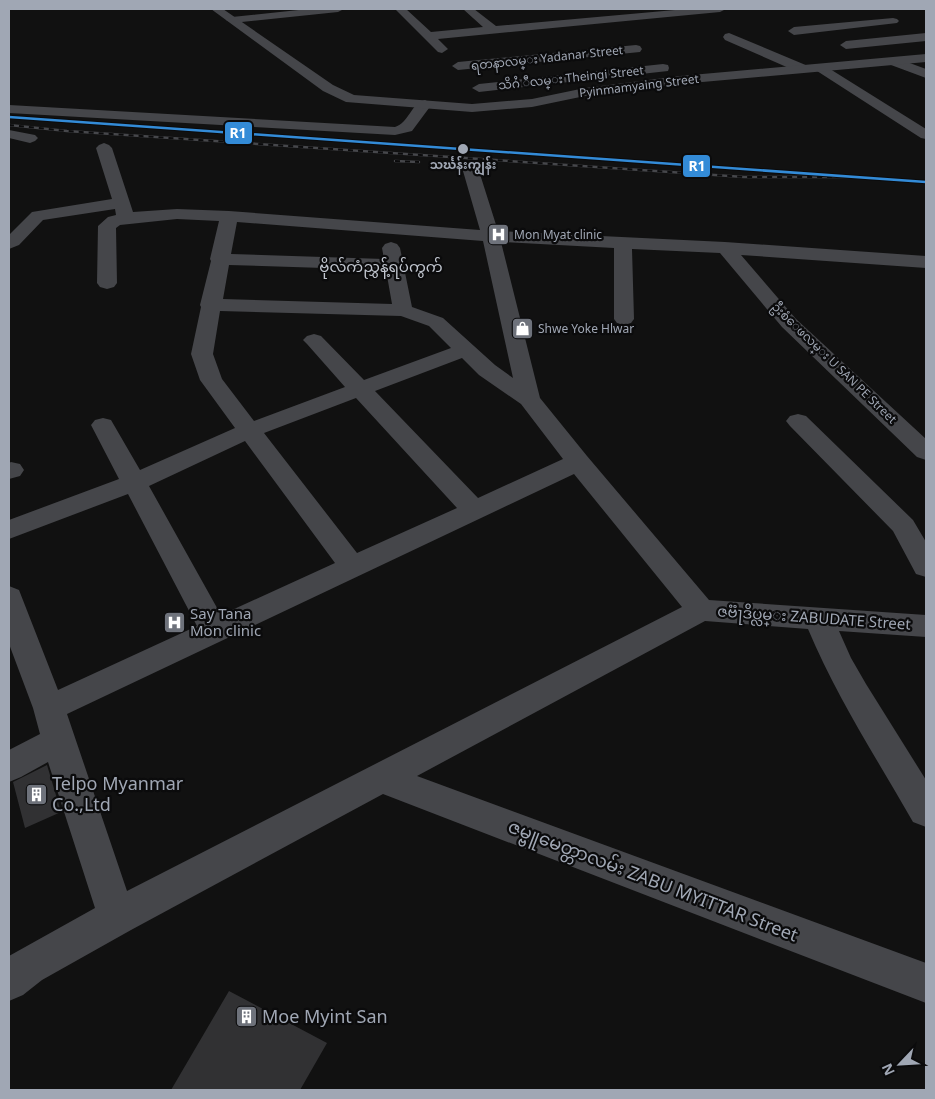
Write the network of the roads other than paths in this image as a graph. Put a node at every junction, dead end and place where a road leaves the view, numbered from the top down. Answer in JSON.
{"nodes":[{"id":1,"x":216,"y":9,"type":"edge"},
{"id":2,"x":338,"y":9,"type":"edge"},
{"id":3,"x":400,"y":9,"type":"edge"},
{"id":4,"x":468,"y":9,"type":"edge"},
{"id":5,"x":639,"y":9,"type":"edge"},
{"id":6,"x":720,"y":9,"type":"edge"},
{"id":7,"x":869,"y":12,"type":"dead end"},
{"id":8,"x":650,"y":16,"type":"junction"},
{"id":9,"x":232,"y":20,"type":"junction"},
{"id":10,"x":596,"y":21,"type":"junction"},
{"id":11,"x":901,"y":24,"type":"junction"},
{"id":12,"x":493,"y":30,"type":"junction"},
{"id":13,"x":794,"y":31,"type":"dead end"},
{"id":14,"x":926,"y":32,"type":"edge"},
{"id":15,"x":429,"y":36,"type":"junction"},
{"id":16,"x":729,"y":37,"type":"dead end"},
{"id":17,"x":926,"y":37,"type":"edge"},
{"id":18,"x":846,"y":45,"type":"dead end"},
{"id":19,"x":636,"y":49,"type":"junction"},
{"id":20,"x":926,"y":58,"type":"edge"},
{"id":21,"x":896,"y":62,"type":"junction"},
{"id":22,"x":458,"y":66,"type":"junction"},
{"id":23,"x":663,"y":68,"type":"junction"},
{"id":24,"x":822,"y":68,"type":"junction"},
{"id":25,"x":803,"y":69,"type":"junction"},
{"id":26,"x":926,"y":74,"type":"edge"},
{"id":27,"x":680,"y":80,"type":"junction"},
{"id":28,"x":479,"y":88,"type":"junction"},
{"id":29,"x":425,"y":104,"type":"junction"},
{"id":30,"x":497,"y":107,"type":"junction"},
{"id":31,"x":9,"y":109,"type":"edge"},
{"id":32,"x":9,"y":134,"type":"edge"},
{"id":33,"x":926,"y":135,"type":"edge"},
{"id":34,"x":30,"y":138,"type":"dead end"},
{"id":35,"x":104,"y":148,"type":"dead end"},
{"id":36,"x":471,"y":171,"type":"dead end"},
{"id":37,"x":123,"y":210,"type":"junction"},
{"id":38,"x":38,"y":216,"type":"junction"},
{"id":39,"x":228,"y":216,"type":"junction"},
{"id":40,"x":9,"y":220,"type":"edge"},
{"id":41,"x":388,"y":228,"type":"junction"},
{"id":42,"x":491,"y":236,"type":"junction"},
{"id":43,"x":9,"y":244,"type":"edge"},
{"id":44,"x":623,"y":244,"type":"junction"},
{"id":45,"x":725,"y":248,"type":"junction"},
{"id":46,"x":219,"y":259,"type":"junction"},
{"id":47,"x":926,"y":262,"type":"edge"},
{"id":48,"x":394,"y":265,"type":"junction"},
{"id":49,"x":107,"y":283,"type":"dead end"},
{"id":50,"x":210,"y":305,"type":"junction"},
{"id":51,"x":403,"y":310,"type":"junction"},
{"id":52,"x":624,"y":319,"type":"dead end"},
{"id":53,"x":314,"y":340,"type":"dead end"},
{"id":54,"x":465,"y":350,"type":"junction"},
{"id":55,"x":359,"y":388,"type":"junction"},
{"id":56,"x":529,"y":399,"type":"junction"},
{"id":57,"x":798,"y":421,"type":"dead end"},
{"id":58,"x":103,"y":425,"type":"dead end"},
{"id":59,"x":248,"y":431,"type":"junction"},
{"id":60,"x":926,"y":452,"type":"edge"},
{"id":61,"x":578,"y":462,"type":"junction"},
{"id":62,"x":135,"y":482,"type":"junction"},
{"id":63,"x":473,"y":509,"type":"junction"},
{"id":64,"x":9,"y":530,"type":"edge"},
{"id":65,"x":352,"y":566,"type":"junction"},
{"id":66,"x":926,"y":567,"type":"edge"},
{"id":67,"x":9,"y":597,"type":"edge"},
{"id":68,"x":701,"y":610,"type":"junction"},
{"id":69,"x":819,"y":618,"type":"junction"},
{"id":70,"x":926,"y":626,"type":"edge"},
{"id":71,"x":215,"y":631,"type":"junction"},
{"id":72,"x":49,"y":708,"type":"junction"},
{"id":73,"x":58,"y":740,"type":"junction"},
{"id":74,"x":9,"y":767,"type":"edge"},
{"id":75,"x":380,"y":778,"type":"junction"},
{"id":76,"x":926,"y":811,"type":"edge"},
{"id":77,"x":117,"y":917,"type":"junction"},
{"id":78,"x":9,"y":982,"type":"edge"},
{"id":79,"x":926,"y":983,"type":"edge"}],
"edges":[{"from":1,"to":9,"type":"street"},
{"from":2,"to":9,"type":"street"},
{"from":3,"to":15,"type":"street"},
{"from":4,"to":12,"type":"street"},
{"from":5,"to":8,"type":"street"},
{"from":6,"to":8,"type":"street"},
{"from":7,"to":11,"type":"street"},
{"from":8,"to":10,"type":"street"},
{"from":9,"to":29,"type":"street","name":"Pyinmamyaing Street"},
{"from":10,"to":12,"type":"street"},
{"from":10,"to":19,"type":"street"},
{"from":11,"to":13,"type":"street"},
{"from":11,"to":14,"type":"street"},
{"from":12,"to":15,"type":"street"},
{"from":15,"to":22,"type":"street"},
{"from":16,"to":25,"type":"street"},
{"from":17,"to":18,"type":"street"},
{"from":19,"to":22,"type":"street","name":"ရတနာလမ္း Yadanar Street"},
{"from":19,"to":23,"type":"street"},
{"from":20,"to":21,"type":"street","name":"Pyinmamyaing Street"},
{"from":21,"to":24,"type":"street","name":"Pyinmamyaing Street"},
{"from":21,"to":26,"type":"street"},
{"from":22,"to":28,"type":"street"},
{"from":23,"to":27,"type":"street"},
{"from":23,"to":28,"type":"street","name":"သိဂႆ ီလမ္း Theingi Street"},
{"from":24,"to":25,"type":"street","name":"Pyinmamyaing Street"},
{"from":24,"to":33,"type":"street"},
{"from":25,"to":27,"type":"street","name":"Pyinmamyaing Street"},
{"from":27,"to":30,"type":"street","name":"Pyinmamyaing Street"},
{"from":28,"to":30,"type":"street"},
{"from":29,"to":30,"type":"street","name":"Pyinmamyaing Street"},
{"from":29,"to":31,"type":"street"},
{"from":32,"to":34,"type":"street"},
{"from":35,"to":37,"type":"street"},
{"from":36,"to":42,"type":"street"},
{"from":37,"to":38,"type":"street"},
{"from":37,"to":39,"type":"street"},
{"from":37,"to":49,"type":"street"},
{"from":38,"to":40,"type":"street"},
{"from":38,"to":43,"type":"street"},
{"from":39,"to":41,"type":"street"},
{"from":39,"to":46,"type":"street"},
{"from":41,"to":42,"type":"street"},
{"from":41,"to":48,"type":"street"},
{"from":42,"to":44,"type":"street"},
{"from":42,"to":56,"type":"street"},
{"from":44,"to":45,"type":"street"},
{"from":44,"to":52,"type":"street"},
{"from":45,"to":47,"type":"street"},
{"from":45,"to":60,"type":"street","name":"ဦးစံေဖလမ္း U SAN PE Street"},
{"from":46,"to":48,"type":"street"},
{"from":46,"to":50,"type":"street"},
{"from":48,"to":51,"type":"street"},
{"from":50,"to":51,"type":"street"},
{"from":50,"to":59,"type":"street"},
{"from":51,"to":54,"type":"street"},
{"from":53,"to":55,"type":"street"},
{"from":54,"to":55,"type":"street"},
{"from":54,"to":56,"type":"street"},
{"from":55,"to":59,"type":"street"},
{"from":55,"to":63,"type":"street"},
{"from":56,"to":61,"type":"street"},
{"from":57,"to":66,"type":"street"},
{"from":58,"to":62,"type":"street"},
{"from":59,"to":62,"type":"street"},
{"from":59,"to":65,"type":"street"},
{"from":61,"to":63,"type":"street"},
{"from":61,"to":68,"type":"street"},
{"from":62,"to":64,"type":"street"},
{"from":62,"to":71,"type":"street"},
{"from":63,"to":65,"type":"street"},
{"from":65,"to":71,"type":"street"},
{"from":67,"to":72,"type":"street"},
{"from":68,"to":69,"type":"street","name":"ဇဗၱႃဒိပ္လမ္း ZABUDATE Street"},
{"from":68,"to":75,"type":"street"},
{"from":69,"to":70,"type":"street","name":"ဇဗၱႃဒိပ္လမ္း ZABUDATE Street"},
{"from":69,"to":76,"type":"street"},
{"from":71,"to":72,"type":"street"},
{"from":72,"to":73,"type":"street"},
{"from":73,"to":74,"type":"street"},
{"from":73,"to":77,"type":"street"},
{"from":75,"to":77,"type":"street"},
{"from":75,"to":79,"type":"street","name":"ဇမ္ဗူမေတ္တာလမ်း ZABU MYITTAR Street"},
{"from":77,"to":78,"type":"street"}]}
